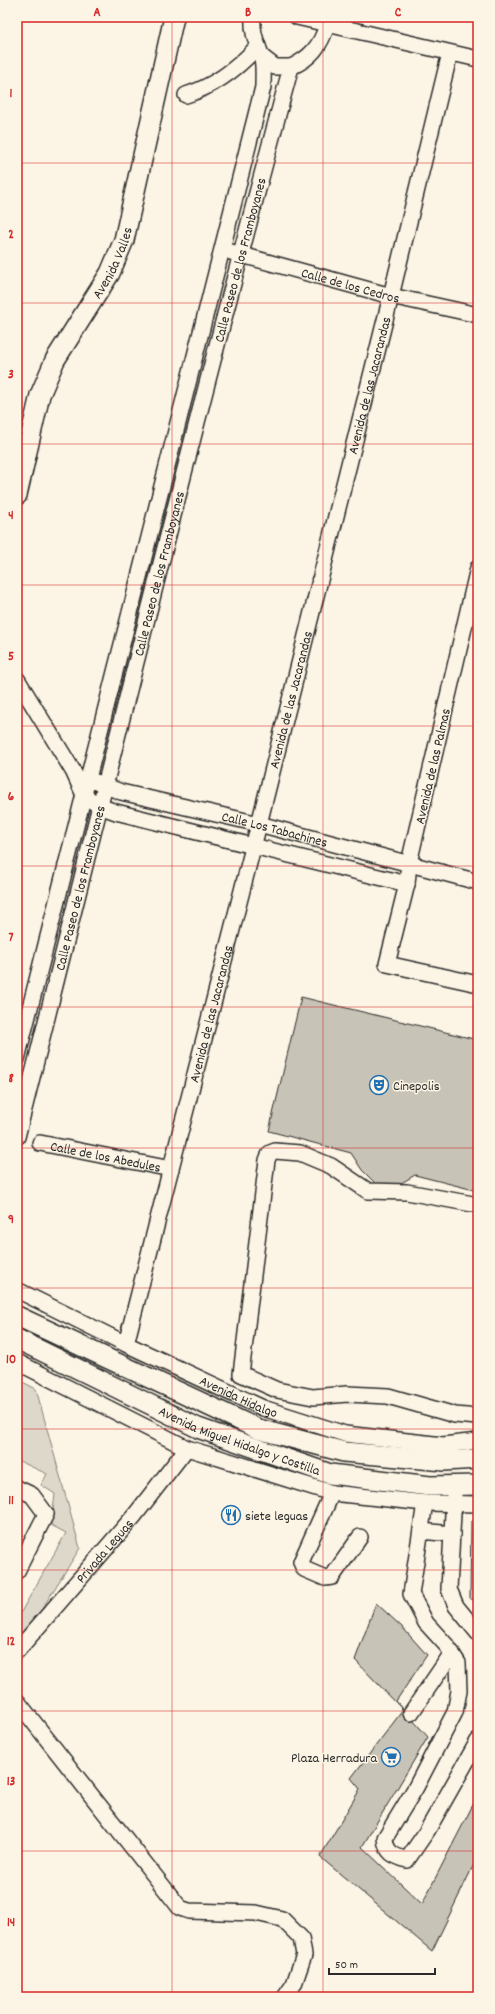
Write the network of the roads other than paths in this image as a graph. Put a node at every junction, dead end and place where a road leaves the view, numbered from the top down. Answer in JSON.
{"nodes":[{"id":1,"x":174,"y":17,"type":"edge"},
{"id":2,"x":253,"y":17,"type":"edge"},
{"id":3,"x":297,"y":17,"type":"edge"},
{"id":4,"x":327,"y":24,"type":"junction"},
{"id":5,"x":259,"y":52,"type":"junction"},
{"id":6,"x":450,"y":53,"type":"junction"},
{"id":7,"x":478,"y":59,"type":"edge"},
{"id":8,"x":291,"y":67,"type":"junction"},
{"id":9,"x":186,"y":95,"type":"dead end"},
{"id":10,"x":223,"y":250,"type":"junction"},
{"id":11,"x":240,"y":254,"type":"junction"},
{"id":12,"x":391,"y":296,"type":"junction"},
{"id":13,"x":478,"y":315,"type":"edge"},
{"id":14,"x":17,"y":495,"type":"edge"},
{"id":15,"x":478,"y":568,"type":"edge"},
{"id":16,"x":17,"y":679,"type":"edge"},
{"id":17,"x":72,"y":771,"type":"junction"},
{"id":18,"x":89,"y":778,"type":"junction"},
{"id":19,"x":104,"y":786,"type":"junction"},
{"id":20,"x":84,"y":795,"type":"junction"},
{"id":21,"x":99,"y":806,"type":"junction"},
{"id":22,"x":259,"y":824,"type":"junction"},
{"id":23,"x":253,"y":846,"type":"junction"},
{"id":24,"x":409,"y":863,"type":"junction"},
{"id":25,"x":478,"y":882,"type":"edge"},
{"id":26,"x":407,"y":884,"type":"junction"},
{"id":27,"x":478,"y":984,"type":"edge"},
{"id":28,"x":17,"y":1059,"type":"edge"},
{"id":29,"x":18,"y":1132,"type":"edge"},
{"id":30,"x":40,"y":1143,"type":"dead end"},
{"id":31,"x":171,"y":1169,"type":"junction"},
{"id":32,"x":478,"y":1205,"type":"edge"},
{"id":33,"x":17,"y":1290,"type":"edge"},
{"id":34,"x":17,"y":1316,"type":"edge"},
{"id":35,"x":17,"y":1339,"type":"edge"},
{"id":36,"x":126,"y":1344,"type":"junction"},
{"id":37,"x":17,"y":1362,"type":"edge"},
{"id":38,"x":241,"y":1374,"type":"junction"},
{"id":39,"x":236,"y":1395,"type":"junction"},
{"id":40,"x":478,"y":1417,"type":"edge"},
{"id":41,"x":478,"y":1441,"type":"edge"},
{"id":42,"x":187,"y":1448,"type":"junction"},
{"id":43,"x":443,"y":1453,"type":"junction"},
{"id":44,"x":478,"y":1459,"type":"edge"},
{"id":45,"x":478,"y":1485,"type":"edge"},
{"id":46,"x":454,"y":1486,"type":"junction"},
{"id":47,"x":17,"y":1488,"type":"edge"},
{"id":48,"x":332,"y":1493,"type":"junction"},
{"id":49,"x":425,"y":1503,"type":"junction"},
{"id":50,"x":478,"y":1504,"type":"edge"},
{"id":51,"x":454,"y":1505,"type":"junction"},
{"id":52,"x":421,"y":1531,"type":"junction"},
{"id":53,"x":452,"y":1534,"type":"junction"},
{"id":54,"x":360,"y":1537,"type":"dead end"},
{"id":55,"x":17,"y":1571,"type":"edge"},
{"id":56,"x":478,"y":1633,"type":"edge"},
{"id":57,"x":17,"y":1651,"type":"edge"},
{"id":58,"x":452,"y":1653,"type":"junction"},
{"id":59,"x":17,"y":1701,"type":"edge"},
{"id":60,"x":411,"y":1713,"type":"dead end"},
{"id":61,"x":478,"y":1741,"type":"edge"},
{"id":62,"x":285,"y":1997,"type":"edge"}],
"edges":[{"from":1,"to":14,"type":"main road","name":"Avenida Valles"},
{"from":2,"to":5,"type":"street","name":"Calle Paseo de los Framboyanes"},
{"from":3,"to":4,"type":"street"},
{"from":4,"to":6,"type":"street"},
{"from":4,"to":8,"type":"street"},
{"from":5,"to":8,"type":"street"},
{"from":5,"to":9,"type":"street"},
{"from":5,"to":10,"type":"street","name":"Calle Paseo de los Framboyanes"},
{"from":6,"to":7,"type":"street"},
{"from":6,"to":12,"type":"street","name":"Avenida de las Jacarandas"},
{"from":8,"to":11,"type":"street","name":"Calle Paseo de los Framboyanes"},
{"from":10,"to":11,"type":"street","name":"Calle de los Cedros"},
{"from":10,"to":18,"type":"street","name":"Calle Paseo de los Framboyanes"},
{"from":11,"to":12,"type":"street","name":"Calle de los Cedros"},
{"from":11,"to":19,"type":"street","name":"Calle Paseo de los Framboyanes"},
{"from":12,"to":13,"type":"street","name":"Calle de los Cedros"},
{"from":12,"to":22,"type":"street","name":"Avenida de las Jacarandas"},
{"from":15,"to":24,"type":"street","name":"Avenida de las Palmas"},
{"from":16,"to":17,"type":"street","name":"Calle Los Tabachines"},
{"from":17,"to":18,"type":"street","name":"Calle Los Tabachines"},
{"from":17,"to":20,"type":"street","name":"Calle Los Tabachines"},
{"from":18,"to":19,"type":"street","name":"Calle Los Tabachines"},
{"from":18,"to":20,"type":"street","name":"Calle Paseo de los Framboyanes"},
{"from":19,"to":21,"type":"street","name":"Calle Paseo de los Framboyanes"},
{"from":19,"to":22,"type":"street","name":"Calle Los Tabachines"},
{"from":20,"to":21,"type":"street","name":"Calle Los Tabachines"},
{"from":20,"to":28,"type":"street","name":"Calle Paseo de los Framboyanes"},
{"from":21,"to":23,"type":"street","name":"Calle Los Tabachines"},
{"from":21,"to":29,"type":"street","name":"Calle Paseo de los Framboyanes"},
{"from":22,"to":23,"type":"street","name":"Avenida de las Jacarandas"},
{"from":22,"to":24,"type":"street","name":"Calle Los Tabachines"},
{"from":23,"to":26,"type":"street","name":"Calle Los Tabachines"},
{"from":23,"to":31,"type":"street","name":"Avenida de las Jacarandas"},
{"from":24,"to":25,"type":"street","name":"Calle Los Tabachines"},
{"from":24,"to":26,"type":"street","name":"Avenida de las Palmas"},
{"from":26,"to":27,"type":"street","name":"Avenida de las Palmas"},
{"from":30,"to":31,"type":"street","name":"Calle de los Abedules"},
{"from":31,"to":36,"type":"street","name":"Avenida de las Jacarandas"},
{"from":32,"to":38,"type":"street"},
{"from":33,"to":36,"type":"street","name":"Avenida Hidalgo"},
{"from":34,"to":43,"type":"main road","name":"Avenida Miguel Hidalgo y Costilla"},
{"from":35,"to":46,"type":"main road","name":"Avenida Miguel Hidalgo y Costilla"},
{"from":36,"to":39,"type":"street","name":"Avenida Hidalgo"},
{"from":37,"to":42,"type":"street"},
{"from":38,"to":39,"type":"street"},
{"from":38,"to":40,"type":"street"},
{"from":39,"to":43,"type":"street","name":"Avenida Hidalgo"},
{"from":41,"to":43,"type":"street","name":"Avenida Hidalgo"},
{"from":42,"to":48,"type":"street"},
{"from":42,"to":57,"type":"street","name":"Privada Leguas"},
{"from":43,"to":44,"type":"main road","name":"Avenida Miguel Hidalgo y Costilla"},
{"from":45,"to":46,"type":"main road","name":"Avenida Miguel Hidalgo y Costilla"},
{"from":46,"to":51,"type":"street"},
{"from":47,"to":55,"type":"street"},
{"from":48,"to":49,"type":"street"},
{"from":48,"to":54,"type":"street"},
{"from":49,"to":51,"type":"street"},
{"from":49,"to":52,"type":"street"},
{"from":50,"to":51,"type":"street"},
{"from":51,"to":53,"type":"street"},
{"from":52,"to":53,"type":"street"},
{"from":52,"to":58,"type":"street"},
{"from":53,"to":56,"type":"street"},
{"from":58,"to":60,"type":"street"},
{"from":58,"to":61,"type":"street"},
{"from":59,"to":62,"type":"street"}]}
